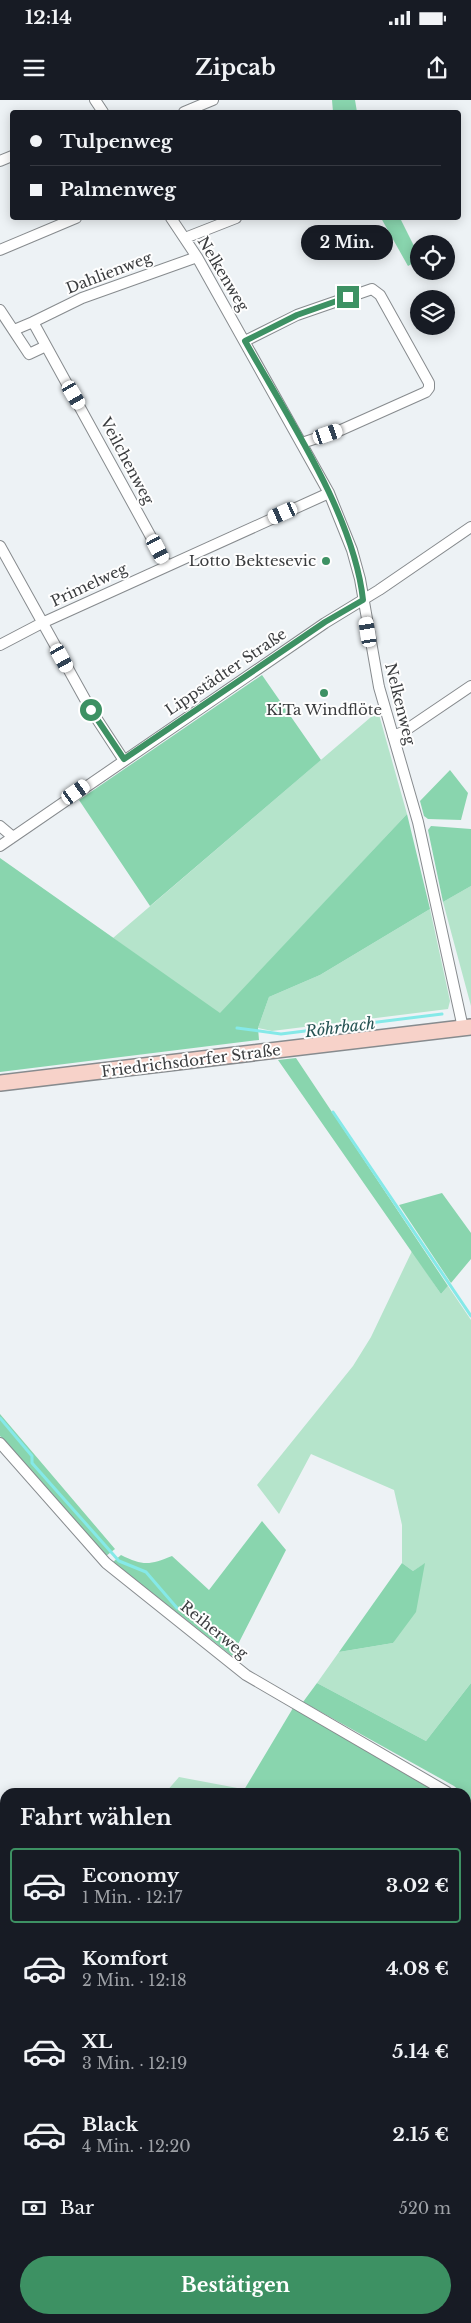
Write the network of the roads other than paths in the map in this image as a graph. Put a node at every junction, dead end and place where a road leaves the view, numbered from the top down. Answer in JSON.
{"nodes":[{"id":1,"x":214,"y":100,"type":"edge"},
{"id":2,"x":189,"y":110,"type":"edge"},
{"id":3,"x":71,"y":220,"type":"edge"},
{"id":4,"x":172,"y":220,"type":"edge"},
{"id":5,"x":231,"y":220,"type":"edge"},
{"id":6,"x":185,"y":238,"type":"junction"},
{"id":7,"x":0,"y":250,"type":"edge"},
{"id":8,"x":197,"y":257,"type":"junction"},
{"id":9,"x":0,"y":310,"type":"edge"},
{"id":10,"x":33,"y":322,"type":"junction"},
{"id":11,"x":14,"y":330,"type":"junction"},
{"id":12,"x":245,"y":341,"type":"junction"},
{"id":13,"x":46,"y":346,"type":"junction"},
{"id":14,"x":302,"y":443,"type":"junction"},
{"id":15,"x":329,"y":493,"type":"junction"},
{"id":16,"x":471,"y":527,"type":"edge"},
{"id":17,"x":0,"y":546,"type":"edge"},
{"id":18,"x":167,"y":566,"type":"junction"},
{"id":19,"x":363,"y":600,"type":"junction"},
{"id":20,"x":42,"y":623,"type":"junction"},
{"id":21,"x":0,"y":645,"type":"edge"},
{"id":22,"x":471,"y":686,"type":"edge"},
{"id":23,"x":393,"y":736,"type":"junction"},
{"id":24,"x":124,"y":759,"type":"junction"},
{"id":25,"x":0,"y":826,"type":"edge"},
{"id":26,"x":13,"y":837,"type":"junction"},
{"id":27,"x":0,"y":846,"type":"edge"},
{"id":28,"x":467,"y":1028,"type":"edge"},
{"id":29,"x":0,"y":1083,"type":"edge"},
{"id":30,"x":0,"y":1443,"type":"edge"},
{"id":31,"x":440,"y":1788,"type":"edge"}],
"edges":[{"from":1,"to":2,"type":"street"},
{"from":3,"to":7,"type":"street"},
{"from":4,"to":6,"type":"street","name":"Nelkenweg"},
{"from":5,"to":6,"type":"street"},
{"from":6,"to":8,"type":"street","name":"Nelkenweg"},
{"from":8,"to":10,"type":"street","name":"Dahlienweg"},
{"from":8,"to":12,"type":"street","name":"Nelkenweg"},
{"from":9,"to":11,"type":"street"},
{"from":10,"to":11,"type":"street"},
{"from":10,"to":13,"type":"street","name":"Veilchenweg"},
{"from":11,"to":13,"type":"street"},
{"from":12,"to":14,"type":"street","name":"Nelkenweg"},
{"from":12,"to":14,"type":"street"},
{"from":13,"to":18,"type":"street","name":"Veilchenweg"},
{"from":14,"to":15,"type":"street","name":"Nelkenweg"},
{"from":15,"to":18,"type":"street","name":"Primelweg"},
{"from":15,"to":19,"type":"street","name":"Nelkenweg"},
{"from":16,"to":19,"type":"street","name":"Lippstädter Straße"},
{"from":17,"to":20,"type":"street"},
{"from":18,"to":20,"type":"street","name":"Primelweg"},
{"from":19,"to":23,"type":"street","name":"Nelkenweg"},
{"from":19,"to":24,"type":"street","name":"Lippstädter Straße"},
{"from":20,"to":21,"type":"street","name":"Primelweg"},
{"from":20,"to":24,"type":"street"},
{"from":22,"to":23,"type":"street"},
{"from":23,"to":28,"type":"street","name":"Nelkenweg"},
{"from":24,"to":26,"type":"street","name":"Lippstädter Straße"},
{"from":25,"to":26,"type":"street"},
{"from":26,"to":27,"type":"street","name":"Lippstädter Straße"},
{"from":28,"to":29,"type":"main road","name":"Friedrichsdorfer Straße"},
{"from":30,"to":31,"type":"street","name":"Reiherweg"}]}
